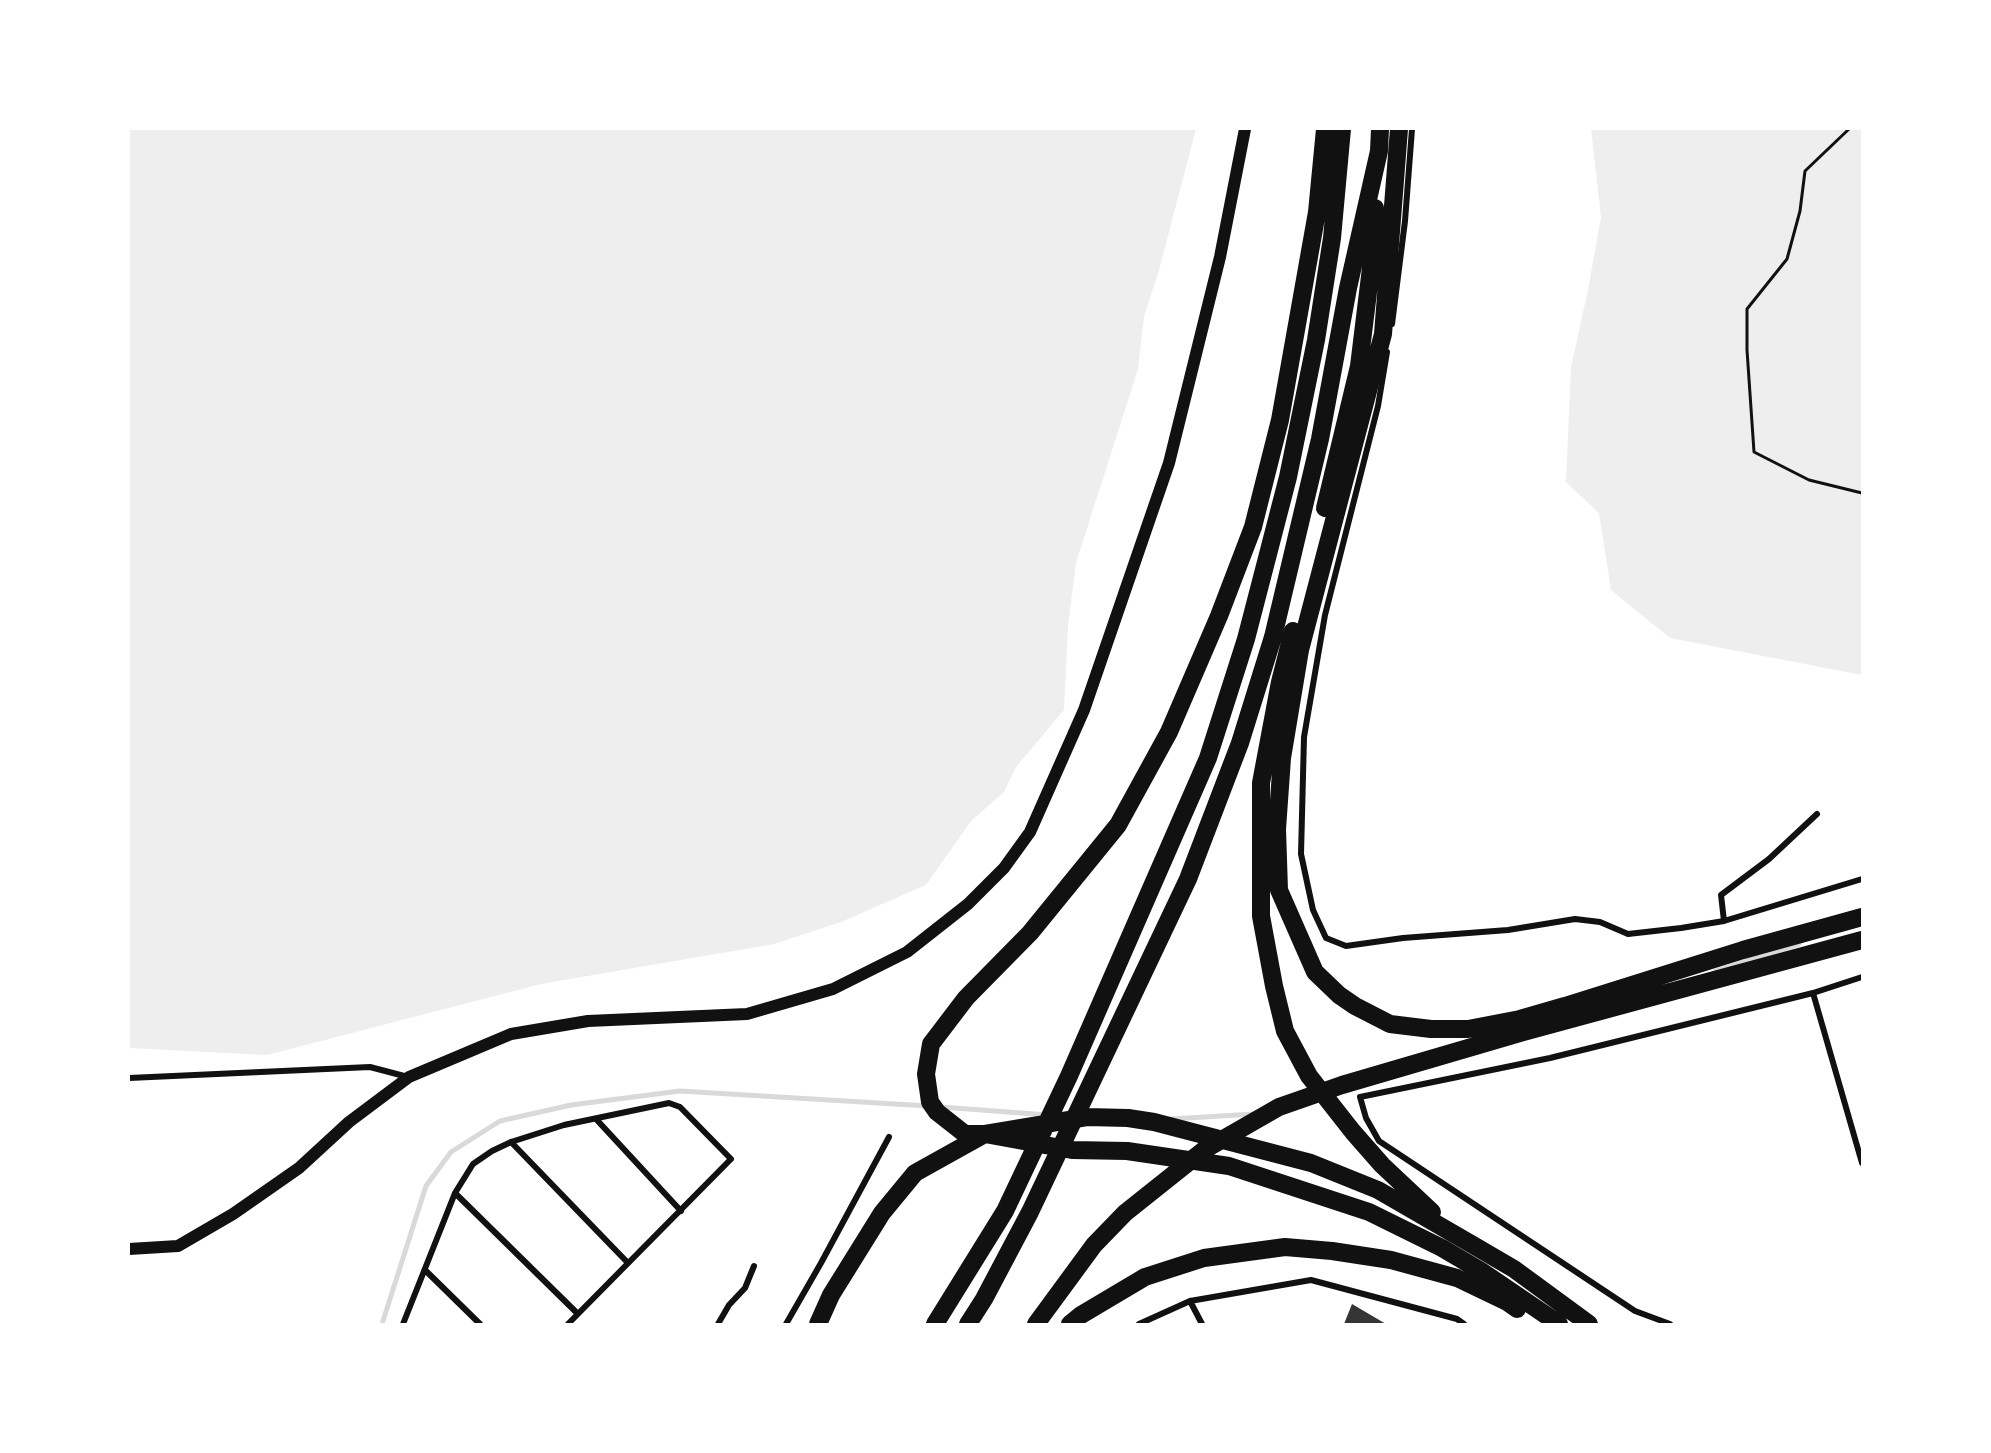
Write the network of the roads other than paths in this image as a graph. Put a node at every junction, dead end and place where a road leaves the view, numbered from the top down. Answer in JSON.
{"nodes":[{"id":1,"x":1245,"y":129,"type":"edge"},
{"id":2,"x":1325,"y":129,"type":"edge"},
{"id":3,"x":1342,"y":129,"type":"edge"},
{"id":4,"x":1380,"y":129,"type":"edge"},
{"id":5,"x":1399,"y":129,"type":"edge"},
{"id":6,"x":1412,"y":129,"type":"edge"},
{"id":7,"x":1379,"y":151,"type":"junction"},
{"id":8,"x":1817,"y":814,"type":"dead end"},
{"id":9,"x":1862,"y":879,"type":"edge"},
{"id":10,"x":1862,"y":916,"type":"edge"},
{"id":11,"x":1724,"y":921,"type":"junction"},
{"id":12,"x":1862,"y":940,"type":"edge"},
{"id":13,"x":1862,"y":977,"type":"edge"},
{"id":14,"x":1813,"y":993,"type":"junction"},
{"id":15,"x":409,"y":1077,"type":"junction"},
{"id":16,"x":129,"y":1078,"type":"edge"},
{"id":17,"x":596,"y":1119,"type":"junction"},
{"id":18,"x":985,"y":1134,"type":"junction"},
{"id":19,"x":889,"y":1137,"type":"dead end"},
{"id":20,"x":510,"y":1142,"type":"junction"},
{"id":21,"x":1862,"y":1163,"type":"edge"},
{"id":22,"x":455,"y":1192,"type":"junction"},
{"id":23,"x":681,"y":1210,"type":"junction"},
{"id":24,"x":1473,"y":1245,"type":"junction"},
{"id":25,"x":129,"y":1249,"type":"edge"},
{"id":26,"x":628,"y":1263,"type":"junction"},
{"id":27,"x":754,"y":1266,"type":"dead end"},
{"id":28,"x":425,"y":1270,"type":"junction"},
{"id":29,"x":1190,"y":1301,"type":"junction"},
{"id":30,"x":578,"y":1314,"type":"junction"},
{"id":31,"x":403,"y":1324,"type":"edge"},
{"id":32,"x":480,"y":1324,"type":"edge"},
{"id":33,"x":568,"y":1324,"type":"edge"},
{"id":34,"x":718,"y":1324,"type":"edge"},
{"id":35,"x":786,"y":1324,"type":"edge"},
{"id":36,"x":818,"y":1324,"type":"edge"},
{"id":37,"x":935,"y":1324,"type":"edge"},
{"id":38,"x":968,"y":1324,"type":"edge"},
{"id":39,"x":1036,"y":1324,"type":"edge"},
{"id":40,"x":1070,"y":1324,"type":"edge"},
{"id":41,"x":1139,"y":1324,"type":"edge"},
{"id":42,"x":1203,"y":1324,"type":"edge"},
{"id":43,"x":1464,"y":1324,"type":"edge"},
{"id":44,"x":1538,"y":1324,"type":"edge"},
{"id":45,"x":1559,"y":1324,"type":"edge"},
{"id":46,"x":1589,"y":1324,"type":"edge"},
{"id":47,"x":1670,"y":1324,"type":"edge"}],
"edges":[{"from":1,"to":15,"type":"main road"},
{"from":2,"to":18,"type":"highway"},
{"from":3,"to":37,"type":"highway"},
{"from":4,"to":7,"type":"highway"},
{"from":5,"to":10,"type":"highway"},
{"from":6,"to":11,"type":"street"},
{"from":7,"to":24,"type":"highway"},
{"from":7,"to":38,"type":"highway"},
{"from":8,"to":11,"type":"street"},
{"from":9,"to":11,"type":"street"},
{"from":12,"to":39,"type":"highway"},
{"from":13,"to":14,"type":"street"},
{"from":14,"to":21,"type":"street"},
{"from":14,"to":47,"type":"street"},
{"from":15,"to":16,"type":"street"},
{"from":15,"to":25,"type":"main road"},
{"from":17,"to":20,"type":"street"},
{"from":17,"to":23,"type":"street"},
{"from":17,"to":23,"type":"street"},
{"from":18,"to":24,"type":"highway"},
{"from":18,"to":36,"type":"highway"},
{"from":18,"to":45,"type":"highway"},
{"from":19,"to":35,"type":"street"},
{"from":20,"to":22,"type":"street"},
{"from":20,"to":26,"type":"street"},
{"from":22,"to":28,"type":"street"},
{"from":22,"to":30,"type":"street"},
{"from":23,"to":26,"type":"street"},
{"from":24,"to":46,"type":"highway"},
{"from":26,"to":30,"type":"street"},
{"from":27,"to":34,"type":"street"},
{"from":28,"to":31,"type":"street"},
{"from":28,"to":32,"type":"street"},
{"from":29,"to":41,"type":"street"},
{"from":29,"to":42,"type":"street"},
{"from":29,"to":43,"type":"street"},
{"from":30,"to":33,"type":"street"},
{"from":40,"to":44,"type":"highway"}]}
